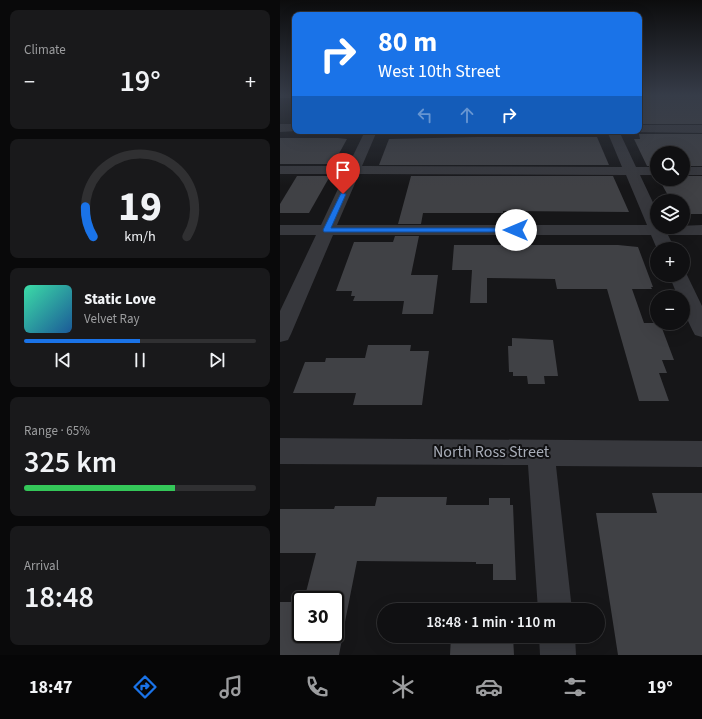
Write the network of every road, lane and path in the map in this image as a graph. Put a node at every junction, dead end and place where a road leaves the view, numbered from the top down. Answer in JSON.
{"nodes":[{"id":1,"x":280,"y":128,"type":"edge"},
{"id":2,"x":292,"y":128,"type":"edge"},
{"id":3,"x":642,"y":129,"type":"edge"},
{"id":4,"x":702,"y":129,"type":"edge"},
{"id":5,"x":370,"y":134,"type":"edge"},
{"id":6,"x":614,"y":134,"type":"edge"},
{"id":7,"x":280,"y":170,"type":"edge"},
{"id":8,"x":354,"y":170,"type":"junction"},
{"id":9,"x":631,"y":170,"type":"junction"},
{"id":10,"x":650,"y":171,"type":"edge"},
{"id":11,"x":690,"y":171,"type":"edge"},
{"id":12,"x":702,"y":171,"type":"edge"},
{"id":13,"x":650,"y":214,"type":"edge"},
{"id":14,"x":280,"y":230,"type":"edge"},
{"id":15,"x":327,"y":230,"type":"junction"},
{"id":16,"x":650,"y":230,"type":"edge"},
{"id":17,"x":690,"y":230,"type":"edge"},
{"id":18,"x":702,"y":230,"type":"edge"},
{"id":19,"x":681,"y":282,"type":"edge"},
{"id":20,"x":280,"y":291,"type":"edge"},
{"id":21,"x":300,"y":291,"type":"junction"},
{"id":22,"x":702,"y":329,"type":"edge"},
{"id":23,"x":280,"y":334,"type":"edge"},
{"id":24,"x":280,"y":451,"type":"edge"},
{"id":25,"x":541,"y":453,"type":"junction"},
{"id":26,"x":702,"y":454,"type":"edge"},
{"id":27,"x":554,"y":603,"type":"edge"},
{"id":28,"x":557,"y":643,"type":"edge"},
{"id":29,"x":558,"y":655,"type":"edge"}],
"edges":[{"from":1,"to":2,"type":"street"},
{"from":3,"to":4,"type":"street"},
{"from":5,"to":8,"type":"street"},
{"from":6,"to":9,"type":"street"},
{"from":7,"to":8,"type":"street"},
{"from":8,"to":9,"type":"street"},
{"from":8,"to":15,"type":"street"},
{"from":9,"to":10,"type":"street"},
{"from":9,"to":13,"type":"street"},
{"from":11,"to":12,"type":"street"},
{"from":14,"to":15,"type":"street"},
{"from":15,"to":16,"type":"street"},
{"from":15,"to":21,"type":"street"},
{"from":17,"to":18,"type":"street"},
{"from":19,"to":22,"type":"street"},
{"from":20,"to":21,"type":"street"},
{"from":21,"to":23,"type":"street"},
{"from":24,"to":25,"type":"street","name":"North Ross Street"},
{"from":25,"to":26,"type":"street","name":"North Ross Street"},
{"from":25,"to":27,"type":"street"},
{"from":28,"to":29,"type":"street"}]}
